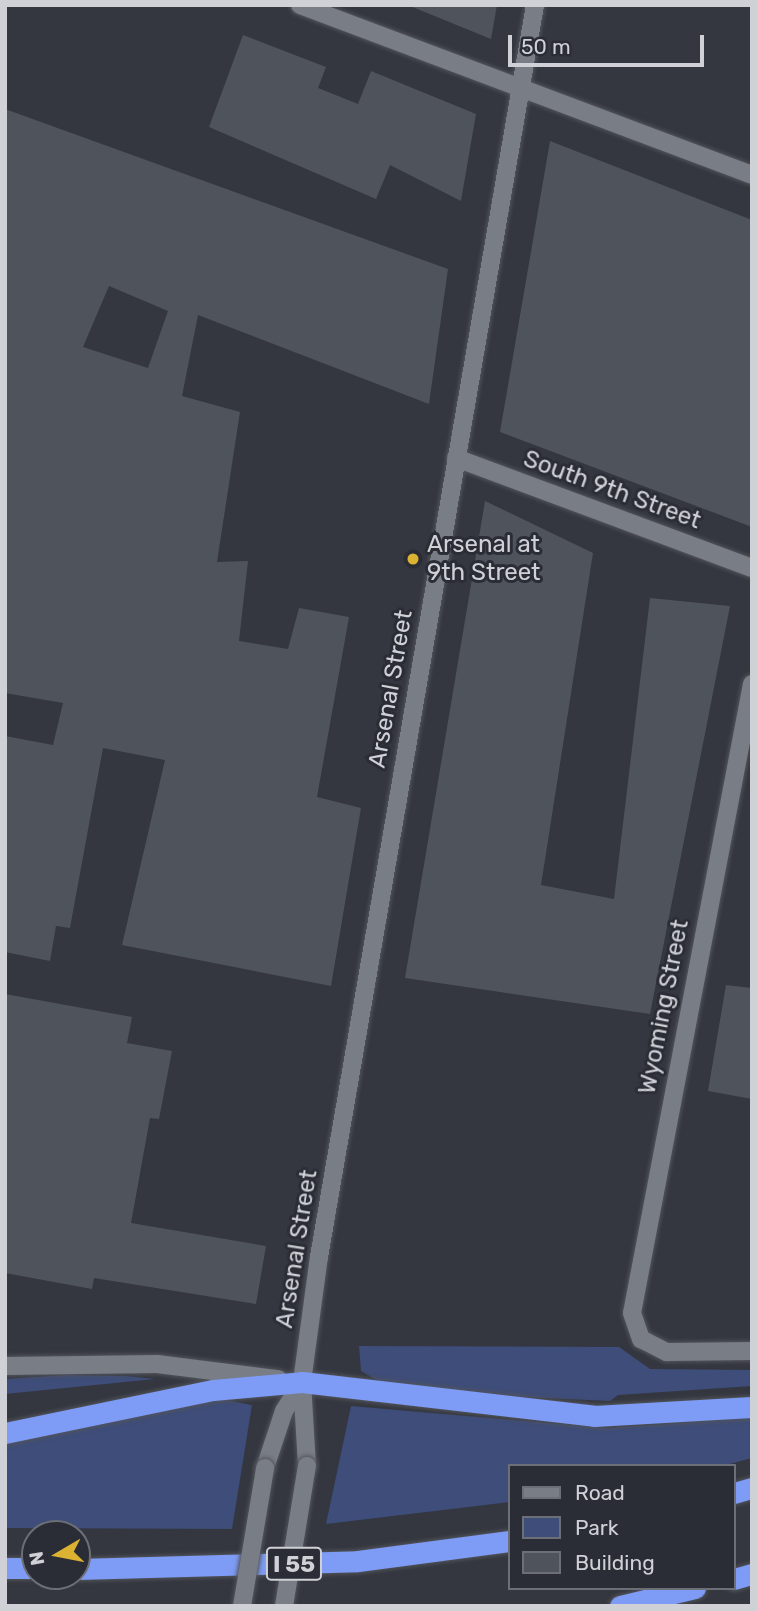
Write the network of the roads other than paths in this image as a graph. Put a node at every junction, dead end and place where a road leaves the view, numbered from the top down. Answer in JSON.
{"nodes":[{"id":1,"x":300,"y":5,"type":"edge"},
{"id":2,"x":535,"y":5,"type":"edge"},
{"id":3,"x":520,"y":91,"type":"junction"},
{"id":4,"x":752,"y":176,"type":"edge"},
{"id":5,"x":456,"y":458,"type":"junction"},
{"id":6,"x":752,"y":568,"type":"edge"},
{"id":7,"x":752,"y":684,"type":"edge"},
{"id":8,"x":752,"y":1350,"type":"edge"},
{"id":9,"x":5,"y":1366,"type":"edge"},
{"id":10,"x":302,"y":1382,"type":"junction"},
{"id":11,"x":752,"y":1407,"type":"edge"},
{"id":12,"x":5,"y":1433,"type":"edge"},
{"id":13,"x":508,"y":1541,"type":"edge"},
{"id":14,"x":91,"y":1569,"type":"edge"},
{"id":15,"x":687,"y":1590,"type":"edge"},
{"id":16,"x":243,"y":1606,"type":"edge"},
{"id":17,"x":284,"y":1606,"type":"edge"},
{"id":18,"x":620,"y":1606,"type":"edge"}],
"edges":[{"from":1,"to":3,"type":"street"},
{"from":2,"to":3,"type":"street","name":"Arsenal Street"},
{"from":3,"to":4,"type":"street"},
{"from":3,"to":5,"type":"street","name":"Arsenal Street"},
{"from":5,"to":6,"type":"street","name":"South 9th Street"},
{"from":5,"to":10,"type":"street","name":"Arsenal Street"},
{"from":7,"to":8,"type":"street","name":"Wyoming Street"},
{"from":9,"to":10,"type":"street"},
{"from":10,"to":11,"type":"highway"},
{"from":10,"to":12,"type":"highway"},
{"from":10,"to":16,"type":"street","name":"Arsenal Street","bridge":true},
{"from":10,"to":17,"type":"street","name":"Arsenal Street","bridge":true},
{"from":13,"to":14,"type":"highway","number":"I 55"},
{"from":15,"to":18,"type":"highway"}]}
